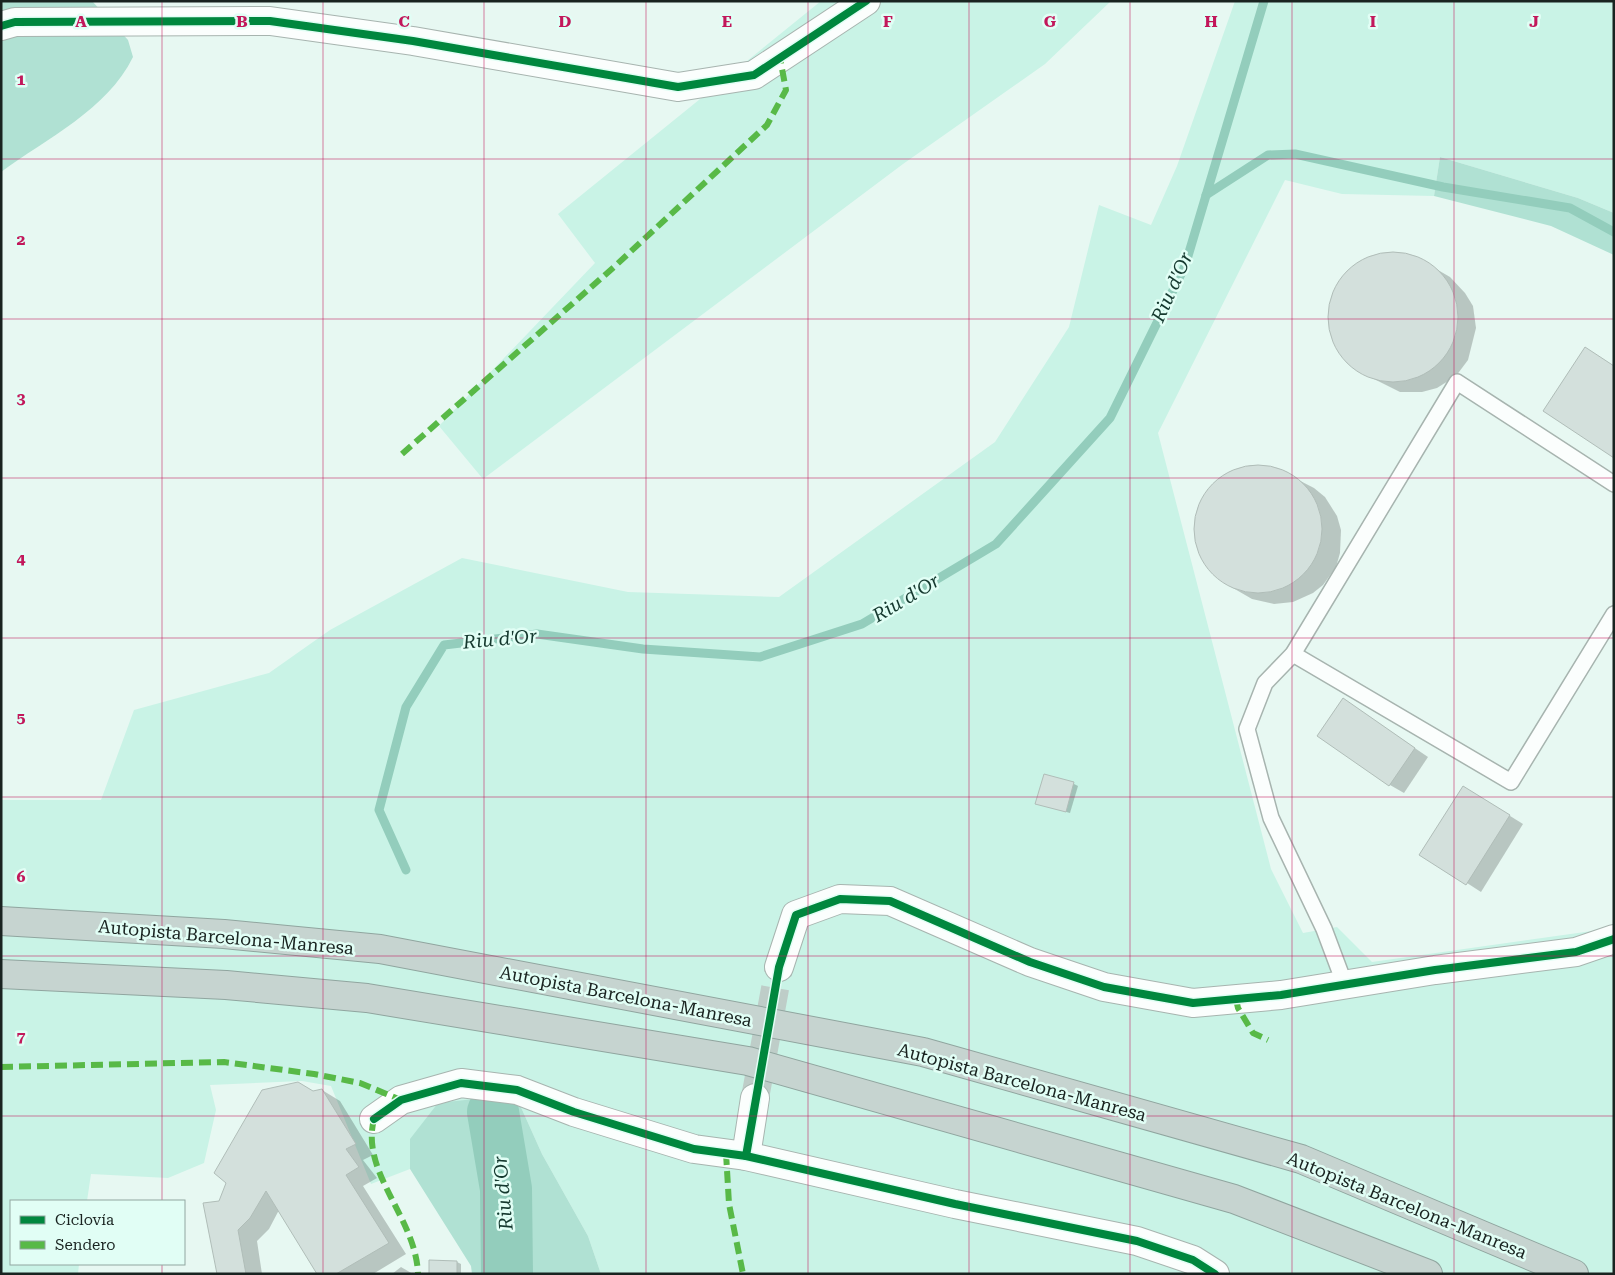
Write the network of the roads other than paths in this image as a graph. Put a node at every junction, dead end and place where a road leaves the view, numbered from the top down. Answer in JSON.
{"nodes":[{"id":1,"x":866,"y":1,"type":"edge"},
{"id":2,"x":1,"y":26,"type":"edge"},
{"id":3,"x":1614,"y":484,"type":"edge"},
{"id":4,"x":1614,"y":614,"type":"edge"},
{"id":5,"x":1293,"y":654,"type":"junction"},
{"id":6,"x":1,"y":921,"type":"edge"},
{"id":7,"x":1614,"y":939,"type":"edge"},
{"id":8,"x":779,"y":967,"type":"tunnel mouth"},
{"id":9,"x":1,"y":974,"type":"edge"},
{"id":10,"x":1345,"y":985,"type":"junction"},
{"id":11,"x":756,"y":1098,"type":"tunnel mouth"},
{"id":12,"x":374,"y":1119,"type":"dead end"},
{"id":13,"x":746,"y":1156,"type":"junction"},
{"id":14,"x":1215,"y":1274,"type":"edge"},
{"id":15,"x":1428,"y":1274,"type":"edge"},
{"id":16,"x":1574,"y":1274,"type":"edge"}],
"edges":[{"from":1,"to":2,"type":"street"},
{"from":3,"to":5,"type":"lane"},
{"from":4,"to":5,"type":"lane"},
{"from":5,"to":10,"type":"lane"},
{"from":6,"to":16,"type":"highway","name":"Autopista Barcelona-Manresa"},
{"from":7,"to":10,"type":"street"},
{"from":8,"to":10,"type":"street"},
{"from":9,"to":15,"type":"highway"},
{"from":11,"to":13,"type":"street"},
{"from":12,"to":13,"type":"street"},
{"from":13,"to":14,"type":"street"}]}
